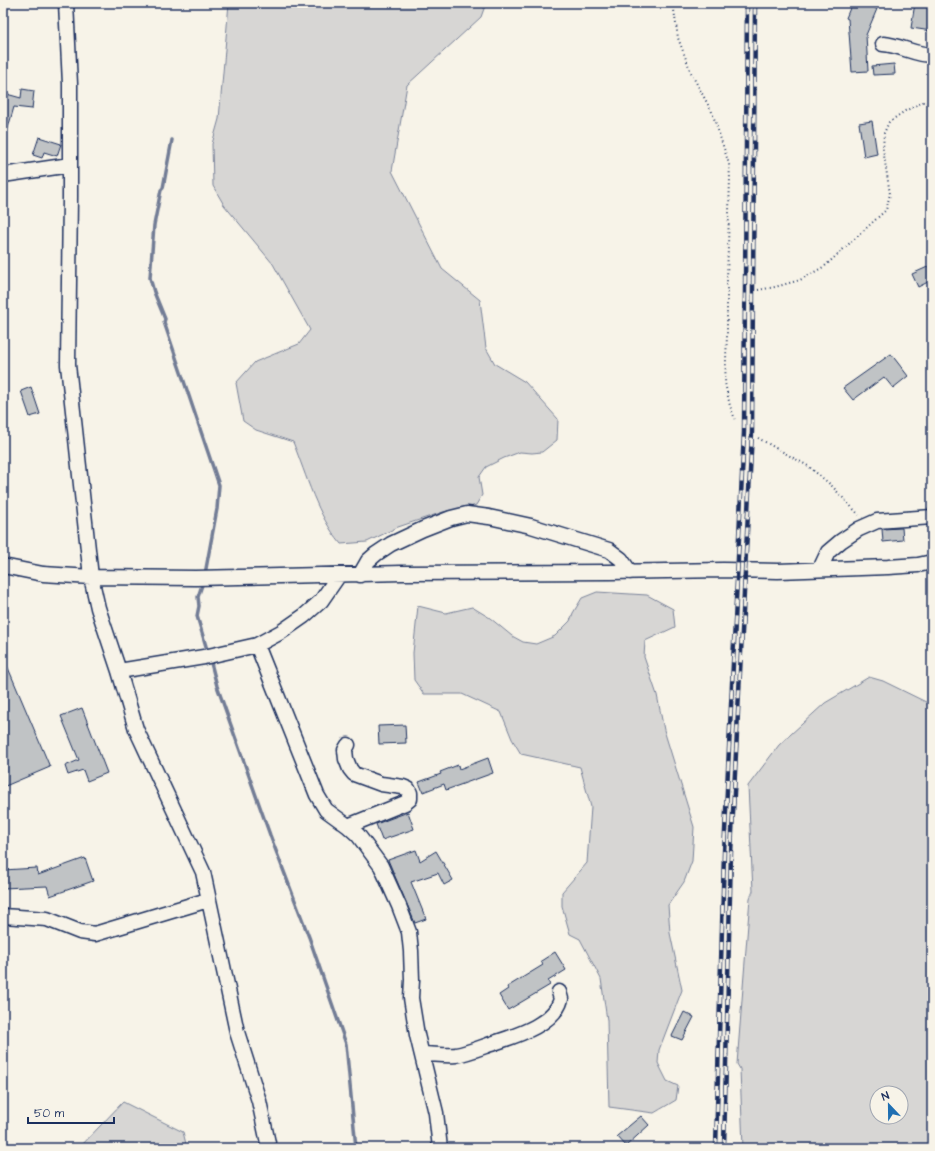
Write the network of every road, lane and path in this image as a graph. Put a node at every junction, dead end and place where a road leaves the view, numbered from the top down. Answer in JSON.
{"nodes":[{"id":1,"x":66,"y":3,"type":"edge"},
{"id":2,"x":673,"y":3,"type":"edge"},
{"id":3,"x":883,"y":44,"type":"dead end"},
{"id":4,"x":932,"y":55,"type":"edge"},
{"id":5,"x":932,"y":103,"type":"edge"},
{"id":6,"x":70,"y":165,"type":"junction"},
{"id":7,"x":3,"y":175,"type":"edge"},
{"id":8,"x":758,"y":290,"type":"dead end"},
{"id":9,"x":735,"y":419,"type":"dead end"},
{"id":10,"x":758,"y":438,"type":"dead end"},
{"id":11,"x":932,"y":517,"type":"edge"},
{"id":12,"x":867,"y":526,"type":"junction"},
{"id":13,"x":932,"y":562,"type":"edge"},
{"id":14,"x":3,"y":566,"type":"edge"},
{"id":15,"x":820,"y":569,"type":"junction"},
{"id":16,"x":630,"y":572,"type":"junction"},
{"id":17,"x":339,"y":575,"type":"junction"},
{"id":18,"x":360,"y":575,"type":"junction"},
{"id":19,"x":91,"y":577,"type":"junction"},
{"id":20,"x":257,"y":645,"type":"junction"},
{"id":21,"x":119,"y":671,"type":"junction"},
{"id":22,"x":348,"y":745,"type":"dead end"},
{"id":23,"x":348,"y":826,"type":"junction"},
{"id":24,"x":208,"y":900,"type":"junction"},
{"id":25,"x":3,"y":916,"type":"edge"},
{"id":26,"x":559,"y":992,"type":"dead end"},
{"id":27,"x":422,"y":1054,"type":"junction"},
{"id":28,"x":267,"y":1148,"type":"edge"},
{"id":29,"x":440,"y":1148,"type":"edge"}],
"edges":[{"from":1,"to":6,"type":"street"},
{"from":2,"to":9,"type":"path"},
{"from":3,"to":4,"type":"street"},
{"from":5,"to":8,"type":"path"},
{"from":6,"to":7,"type":"street"},
{"from":6,"to":19,"type":"street"},
{"from":10,"to":12,"type":"path"},
{"from":11,"to":12,"type":"street"},
{"from":12,"to":15,"type":"street"},
{"from":13,"to":15,"type":"street"},
{"from":14,"to":19,"type":"street"},
{"from":15,"to":16,"type":"street"},
{"from":16,"to":18,"type":"street"},
{"from":16,"to":18,"type":"street"},
{"from":17,"to":18,"type":"street"},
{"from":17,"to":19,"type":"street"},
{"from":17,"to":20,"type":"street"},
{"from":19,"to":21,"type":"street"},
{"from":20,"to":21,"type":"street"},
{"from":20,"to":23,"type":"street"},
{"from":21,"to":24,"type":"street"},
{"from":22,"to":23,"type":"street"},
{"from":23,"to":27,"type":"street"},
{"from":24,"to":25,"type":"street"},
{"from":24,"to":28,"type":"street"},
{"from":26,"to":27,"type":"street"},
{"from":27,"to":29,"type":"street"}]}
